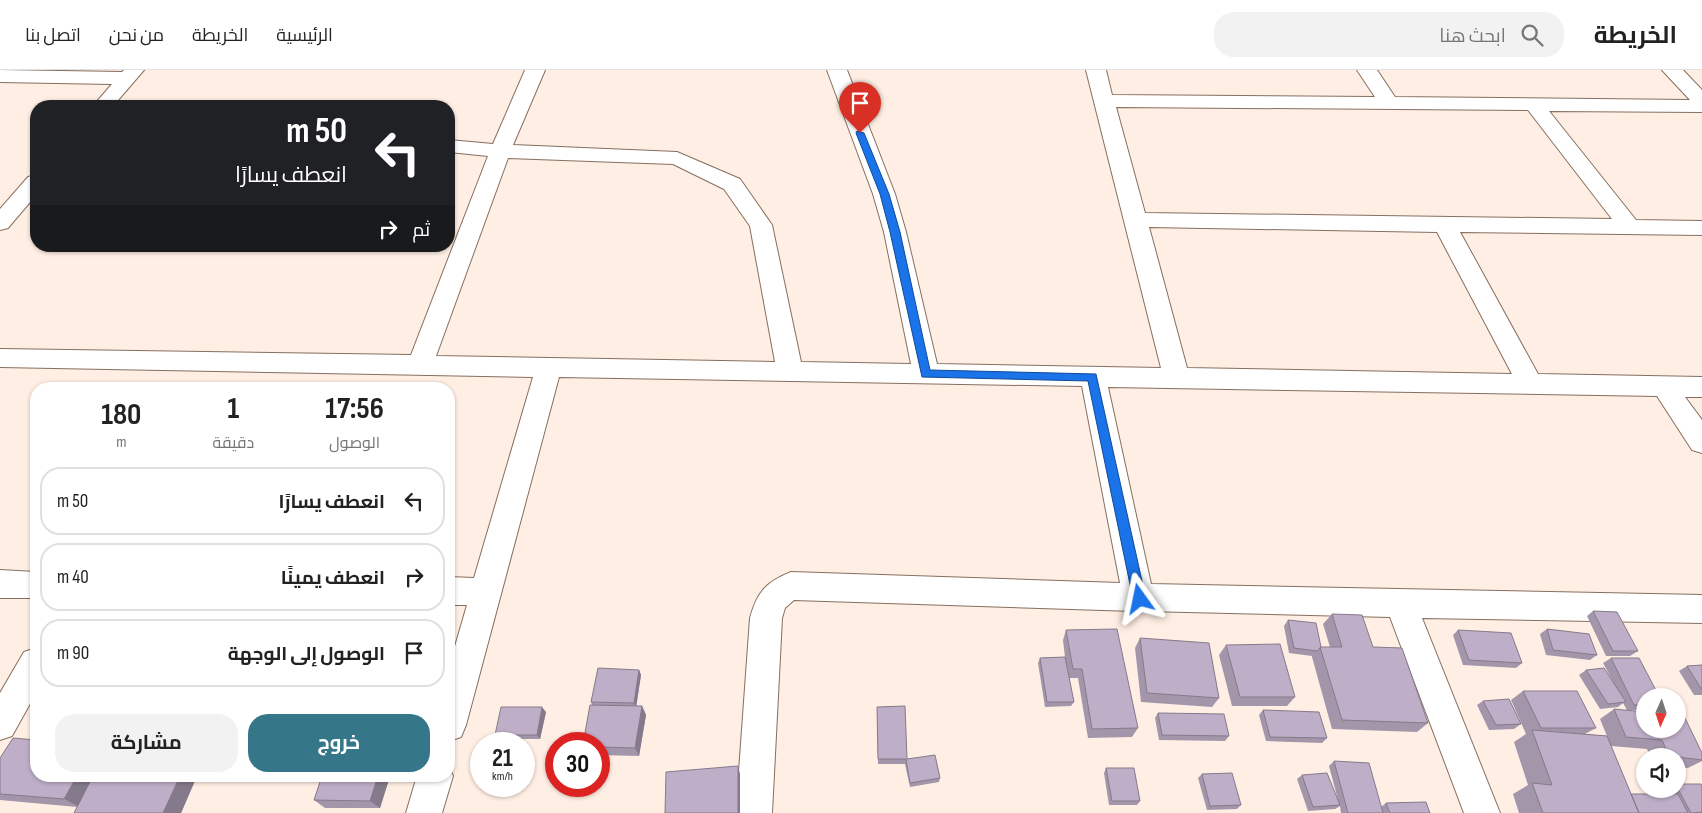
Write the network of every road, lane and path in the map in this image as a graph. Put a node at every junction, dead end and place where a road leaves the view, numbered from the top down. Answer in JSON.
{"nodes":[{"id":1,"x":535,"y":70,"type":"edge"},
{"id":2,"x":837,"y":70,"type":"edge"},
{"id":3,"x":1096,"y":70,"type":"edge"},
{"id":4,"x":1367,"y":70,"type":"edge"},
{"id":5,"x":1672,"y":70,"type":"edge"},
{"id":6,"x":130,"y":74,"type":"edge"},
{"id":7,"x":0,"y":76,"type":"edge"},
{"id":8,"x":108,"y":100,"type":"edge"},
{"id":9,"x":1104,"y":101,"type":"junction"},
{"id":10,"x":1702,"y":101,"type":"edge"},
{"id":11,"x":1389,"y":104,"type":"junction"},
{"id":12,"x":1535,"y":106,"type":"junction"},
{"id":13,"x":1702,"y":106,"type":"edge"},
{"id":14,"x":455,"y":147,"type":"edge"},
{"id":15,"x":500,"y":151,"type":"junction"},
{"id":16,"x":30,"y":189,"type":"edge"},
{"id":17,"x":1136,"y":220,"type":"junction"},
{"id":18,"x":0,"y":223,"type":"edge"},
{"id":19,"x":1444,"y":223,"type":"junction"},
{"id":20,"x":1629,"y":226,"type":"junction"},
{"id":21,"x":1702,"y":228,"type":"edge"},
{"id":22,"x":3,"y":362,"type":"edge"},
{"id":23,"x":420,"y":365,"type":"junction"},
{"id":24,"x":548,"y":368,"type":"junction"},
{"id":25,"x":790,"y":372,"type":"junction"},
{"id":26,"x":926,"y":374,"type":"junction"},
{"id":27,"x":1092,"y":377,"type":"junction"},
{"id":28,"x":1177,"y":378,"type":"junction"},
{"id":29,"x":1530,"y":384,"type":"junction"},
{"id":30,"x":1664,"y":386,"type":"junction"},
{"id":31,"x":1702,"y":387,"type":"edge"},
{"id":32,"x":1702,"y":442,"type":"edge"},
{"id":33,"x":0,"y":584,"type":"edge"},
{"id":34,"x":30,"y":585,"type":"edge"},
{"id":35,"x":455,"y":591,"type":"edge"},
{"id":36,"x":486,"y":592,"type":"junction"},
{"id":37,"x":1140,"y":599,"type":"junction"},
{"id":38,"x":1401,"y":605,"type":"junction"},
{"id":39,"x":1702,"y":609,"type":"edge"},
{"id":40,"x":30,"y":673,"type":"edge"},
{"id":41,"x":455,"y":703,"type":"edge"},
{"id":42,"x":0,"y":724,"type":"edge"},
{"id":43,"x":432,"y":782,"type":"edge"},
{"id":44,"x":424,"y":813,"type":"edge"},
{"id":45,"x":754,"y":813,"type":"edge"},
{"id":46,"x":1482,"y":813,"type":"edge"}],
"edges":[{"from":1,"to":15,"type":"street"},
{"from":2,"to":26,"type":"street"},
{"from":3,"to":9,"type":"street"},
{"from":4,"to":11,"type":"street"},
{"from":5,"to":10,"type":"street"},
{"from":6,"to":7,"type":"street"},
{"from":6,"to":8,"type":"street"},
{"from":9,"to":11,"type":"street"},
{"from":9,"to":17,"type":"street"},
{"from":11,"to":12,"type":"street"},
{"from":12,"to":13,"type":"street"},
{"from":12,"to":20,"type":"street"},
{"from":14,"to":15,"type":"street"},
{"from":15,"to":23,"type":"street"},
{"from":15,"to":25,"type":"street"},
{"from":16,"to":18,"type":"street"},
{"from":17,"to":19,"type":"street"},
{"from":17,"to":28,"type":"street"},
{"from":19,"to":20,"type":"street"},
{"from":19,"to":29,"type":"street"},
{"from":20,"to":21,"type":"street"},
{"from":22,"to":23,"type":"street"},
{"from":23,"to":24,"type":"street"},
{"from":24,"to":25,"type":"street"},
{"from":24,"to":36,"type":"street"},
{"from":25,"to":26,"type":"street"},
{"from":26,"to":27,"type":"street"},
{"from":27,"to":28,"type":"street"},
{"from":27,"to":37,"type":"street"},
{"from":28,"to":29,"type":"street"},
{"from":29,"to":30,"type":"street"},
{"from":30,"to":31,"type":"street"},
{"from":30,"to":32,"type":"street"},
{"from":33,"to":34,"type":"street"},
{"from":35,"to":36,"type":"street"},
{"from":36,"to":41,"type":"street"},
{"from":37,"to":38,"type":"street"},
{"from":37,"to":45,"type":"street"},
{"from":38,"to":39,"type":"street"},
{"from":38,"to":46,"type":"street"},
{"from":40,"to":42,"type":"street"},
{"from":43,"to":44,"type":"street"}]}
